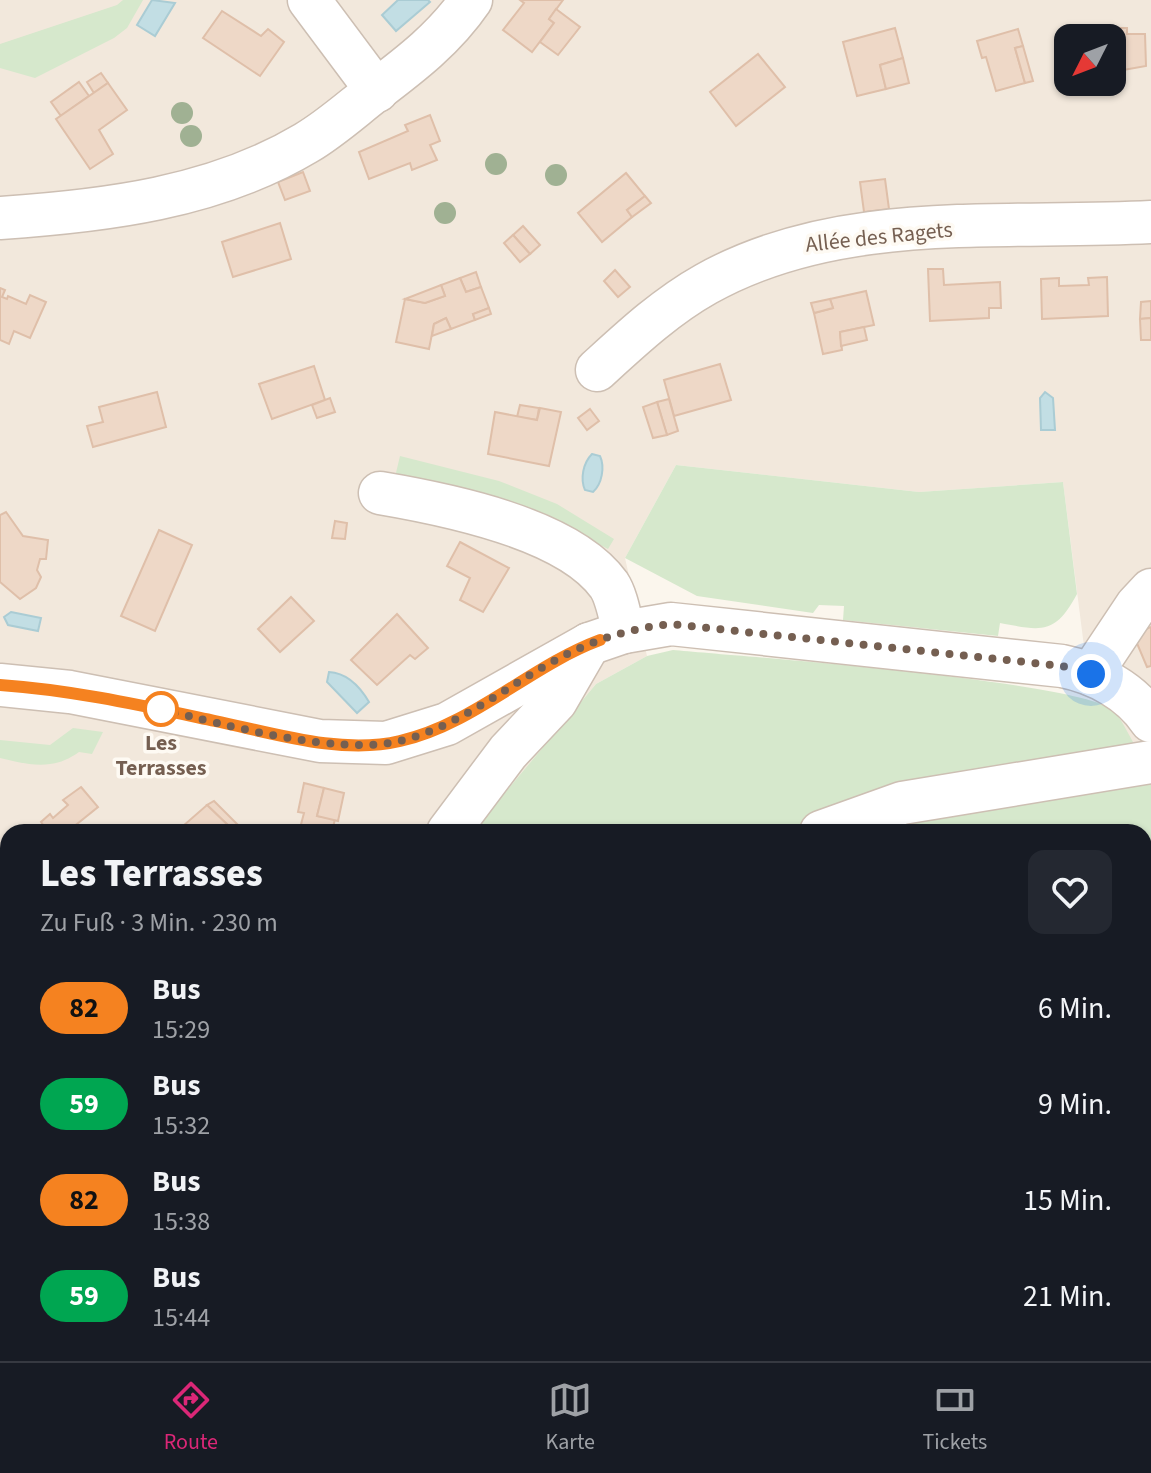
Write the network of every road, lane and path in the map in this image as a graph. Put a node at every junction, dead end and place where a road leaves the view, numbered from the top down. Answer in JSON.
{"nodes":[{"id":1,"x":309,"y":0,"type":"edge"},
{"id":2,"x":471,"y":0,"type":"edge"},
{"id":3,"x":377,"y":91,"type":"junction"},
{"id":4,"x":0,"y":218,"type":"edge"},
{"id":5,"x":1151,"y":222,"type":"edge"},
{"id":6,"x":597,"y":370,"type":"dead end"},
{"id":7,"x":380,"y":493,"type":"dead end"},
{"id":8,"x":1151,"y":590,"type":"edge"},
{"id":9,"x":605,"y":639,"type":"junction"},
{"id":10,"x":1091,"y":674,"type":"junction"},
{"id":11,"x":0,"y":685,"type":"edge"},
{"id":12,"x":1151,"y":721,"type":"edge"},
{"id":13,"x":1151,"y":762,"type":"edge"},
{"id":14,"x":454,"y":824,"type":"edge"},
{"id":15,"x":843,"y":824,"type":"edge"}],
"edges":[{"from":1,"to":3,"type":"street"},
{"from":2,"to":3,"type":"street"},
{"from":3,"to":4,"type":"street"},
{"from":5,"to":6,"type":"street","name":"Allée des Ragets"},
{"from":7,"to":9,"type":"street"},
{"from":8,"to":10,"type":"street"},
{"from":9,"to":10,"type":"street"},
{"from":9,"to":11,"type":"street"},
{"from":9,"to":14,"type":"street"},
{"from":10,"to":12,"type":"street"},
{"from":13,"to":15,"type":"street"}]}
